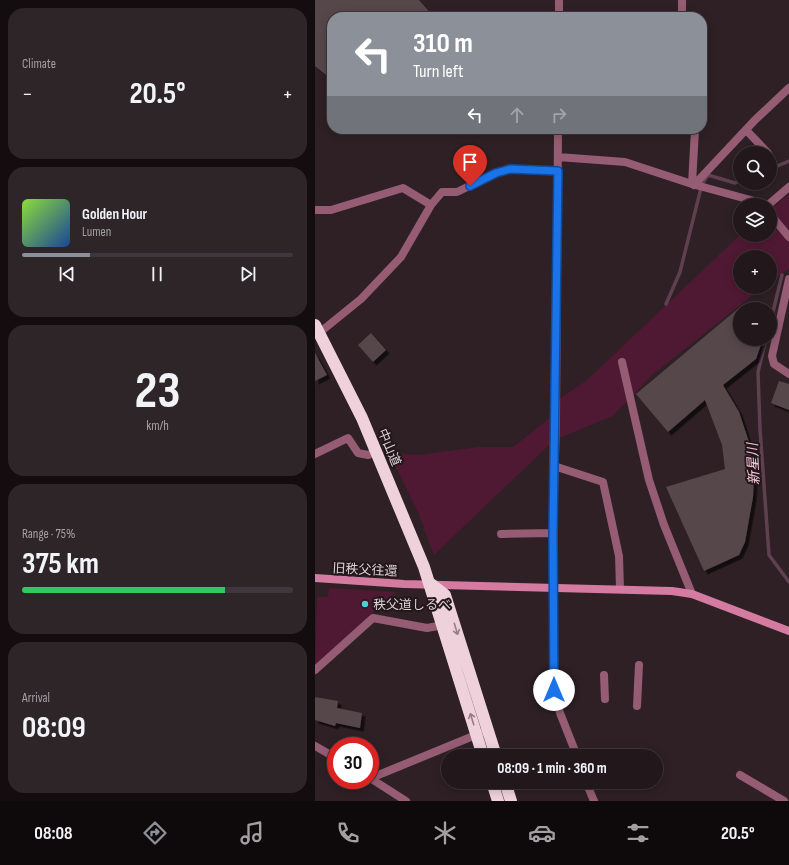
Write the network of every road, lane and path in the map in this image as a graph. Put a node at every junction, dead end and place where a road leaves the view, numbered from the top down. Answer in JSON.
{"nodes":[{"id":1,"x":559,"y":0,"type":"edge"},
{"id":2,"x":682,"y":0,"type":"edge"},
{"id":3,"x":559,"y":12,"type":"edge"},
{"id":4,"x":683,"y":12,"type":"edge"},
{"id":5,"x":789,"y":88,"type":"edge"},
{"id":6,"x":746,"y":130,"type":"junction"},
{"id":7,"x":558,"y":134,"type":"edge"},
{"id":8,"x":695,"y":134,"type":"edge"},
{"id":9,"x":761,"y":146,"type":"edge"},
{"id":10,"x":558,"y":157,"type":"junction"},
{"id":11,"x":558,"y":171,"type":"junction"},
{"id":12,"x":693,"y":185,"type":"junction"},
{"id":13,"x":789,"y":187,"type":"edge"},
{"id":14,"x":743,"y":198,"type":"edge"},
{"id":15,"x":776,"y":198,"type":"edge"},
{"id":16,"x":431,"y":205,"type":"junction"},
{"id":17,"x":315,"y":210,"type":"edge"},
{"id":18,"x":777,"y":222,"type":"edge"},
{"id":19,"x":789,"y":237,"type":"edge"},
{"id":20,"x":789,"y":279,"type":"edge"},
{"id":21,"x":317,"y":329,"type":"edge"},
{"id":22,"x":622,"y":362,"type":"dead end"},
{"id":23,"x":789,"y":374,"type":"edge"},
{"id":24,"x":377,"y":451,"type":"junction"},
{"id":25,"x":315,"y":454,"type":"edge"},
{"id":26,"x":554,"y":466,"type":"junction"},
{"id":27,"x":501,"y":534,"type":"dead end"},
{"id":28,"x":553,"y":534,"type":"junction"},
{"id":29,"x":315,"y":578,"type":"edge"},
{"id":30,"x":431,"y":584,"type":"junction"},
{"id":31,"x":553,"y":587,"type":"junction"},
{"id":32,"x":620,"y":589,"type":"junction"},
{"id":33,"x":692,"y":594,"type":"junction"},
{"id":34,"x":443,"y":625,"type":"junction"},
{"id":35,"x":789,"y":631,"type":"edge"},
{"id":36,"x":639,"y":665,"type":"dead end"},
{"id":37,"x":315,"y":670,"type":"edge"},
{"id":38,"x":604,"y":674,"type":"dead end"},
{"id":39,"x":605,"y":699,"type":"dead end"},
{"id":40,"x":637,"y":706,"type":"dead end"},
{"id":41,"x":482,"y":732,"type":"junction"},
{"id":42,"x":315,"y":746,"type":"edge"},
{"id":43,"x":483,"y":749,"type":"edge"},
{"id":44,"x":492,"y":749,"type":"edge"},
{"id":45,"x":574,"y":749,"type":"edge"},
{"id":46,"x":327,"y":753,"type":"edge"},
{"id":47,"x":379,"y":775,"type":"edge"},
{"id":48,"x":740,"y":775,"type":"dead end"},
{"id":49,"x":379,"y":783,"type":"edge"},
{"id":50,"x":494,"y":789,"type":"edge"},
{"id":51,"x":507,"y":789,"type":"edge"},
{"id":52,"x":590,"y":789,"type":"edge"},
{"id":53,"x":406,"y":801,"type":"edge"},
{"id":54,"x":498,"y":801,"type":"edge"},
{"id":55,"x":511,"y":801,"type":"edge"},
{"id":56,"x":594,"y":801,"type":"edge"},
{"id":57,"x":784,"y":801,"type":"edge"}],
"edges":[{"from":1,"to":3,"type":"street"},
{"from":2,"to":4,"type":"street"},
{"from":5,"to":6,"type":"street"},
{"from":6,"to":9,"type":"street"},
{"from":6,"to":12,"type":"street"},
{"from":7,"to":10,"type":"street"},
{"from":8,"to":12,"type":"street"},
{"from":10,"to":11,"type":"street"},
{"from":10,"to":12,"type":"street"},
{"from":11,"to":16,"type":"street"},
{"from":11,"to":26,"type":"street"},
{"from":12,"to":14,"type":"street"},
{"from":13,"to":15,"type":"street"},
{"from":16,"to":17,"type":"street"},
{"from":16,"to":21,"type":"street"},
{"from":18,"to":19,"type":"street"},
{"from":20,"to":23,"type":"street"},
{"from":21,"to":24,"type":"highway","name":"中山道"},
{"from":22,"to":33,"type":"street"},
{"from":24,"to":25,"type":"street"},
{"from":24,"to":30,"type":"highway","name":"中山道"},
{"from":26,"to":28,"type":"street"},
{"from":26,"to":32,"type":"street"},
{"from":27,"to":28,"type":"street"},
{"from":28,"to":31,"type":"street"},
{"from":29,"to":30,"type":"street","name":"旧秩父往還"},
{"from":30,"to":31,"type":"street","name":"旧秩父往還"},
{"from":30,"to":34,"type":"highway","name":"中山道"},
{"from":30,"to":41,"type":"highway","name":"中山道","one_way":true},
{"from":31,"to":32,"type":"street","name":"旧秩父往還"},
{"from":31,"to":45,"type":"street"},
{"from":32,"to":33,"type":"street","name":"旧秩父往還"},
{"from":33,"to":35,"type":"street","name":"旧秩父往還"},
{"from":34,"to":37,"type":"street"},
{"from":41,"to":34,"type":"highway","name":"中山道","one_way":true},
{"from":36,"to":40,"type":"street"},
{"from":38,"to":39,"type":"street"},
{"from":41,"to":43,"type":"highway","name":"中山道"},
{"from":41,"to":44,"type":"highway","name":"中山道"},
{"from":41,"to":47,"type":"street"},
{"from":42,"to":46,"type":"street"},
{"from":48,"to":57,"type":"street"},
{"from":49,"to":53,"type":"street"},
{"from":50,"to":54,"type":"highway"},
{"from":51,"to":55,"type":"highway"},
{"from":52,"to":56,"type":"street"}]}
